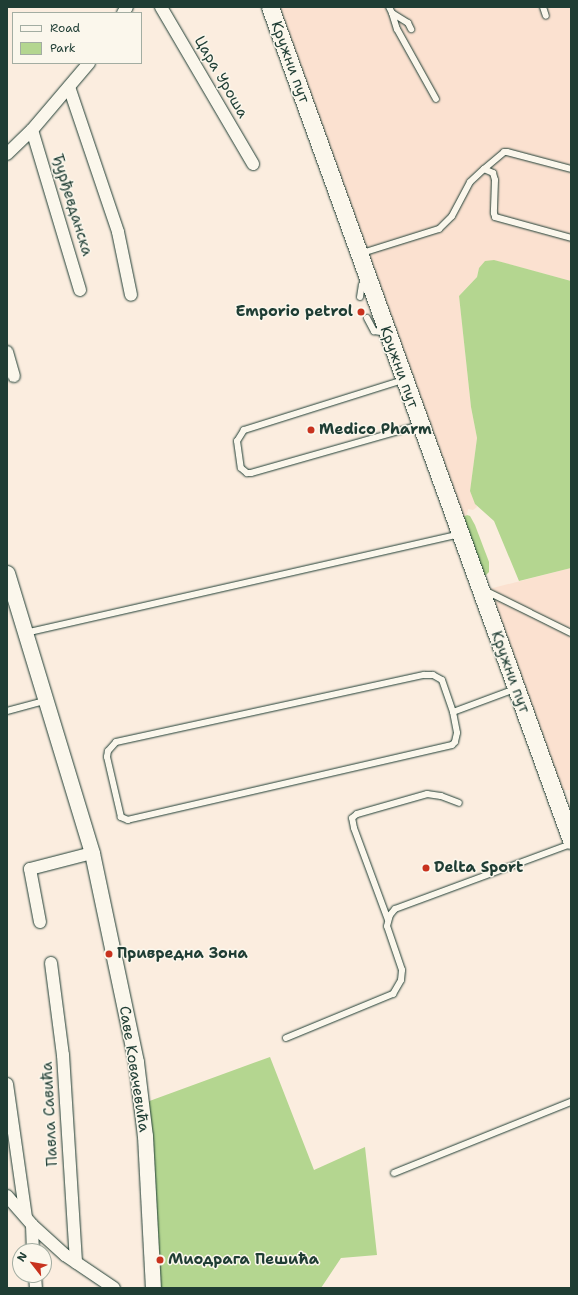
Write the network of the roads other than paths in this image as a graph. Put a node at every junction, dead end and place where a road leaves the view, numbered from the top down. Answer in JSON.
{"nodes":[{"id":1,"x":161,"y":7,"type":"edge"},
{"id":2,"x":270,"y":7,"type":"edge"},
{"id":3,"x":543,"y":7,"type":"edge"},
{"id":4,"x":390,"y":10,"type":"edge"},
{"id":5,"x":546,"y":16,"type":"dead end"},
{"id":6,"x":411,"y":29,"type":"dead end"},
{"id":7,"x":88,"y":64,"type":"edge"},
{"id":8,"x":69,"y":88,"type":"junction"},
{"id":9,"x":436,"y":99,"type":"dead end"},
{"id":10,"x":32,"y":130,"type":"junction"},
{"id":11,"x":7,"y":154,"type":"edge"},
{"id":12,"x":253,"y":164,"type":"dead end"},
{"id":13,"x":484,"y":169,"type":"junction"},
{"id":14,"x":571,"y":169,"type":"edge"},
{"id":15,"x":571,"y":238,"type":"edge"},
{"id":16,"x":359,"y":254,"type":"junction"},
{"id":17,"x":368,"y":279,"type":"junction"},
{"id":18,"x":80,"y":290,"type":"dead end"},
{"id":19,"x":131,"y":295,"type":"dead end"},
{"id":20,"x":360,"y":297,"type":"dead end"},
{"id":21,"x":368,"y":318,"type":"dead end"},
{"id":22,"x":387,"y":334,"type":"junction"},
{"id":23,"x":7,"y":352,"type":"edge"},
{"id":24,"x":14,"y":376,"type":"dead end"},
{"id":25,"x":403,"y":380,"type":"junction"},
{"id":26,"x":420,"y":424,"type":"junction"},
{"id":27,"x":461,"y":534,"type":"junction"},
{"id":28,"x":7,"y":573,"type":"edge"},
{"id":29,"x":481,"y":589,"type":"junction"},
{"id":30,"x":25,"y":633,"type":"junction"},
{"id":31,"x":571,"y":633,"type":"edge"},
{"id":32,"x":516,"y":689,"type":"junction"},
{"id":33,"x":45,"y":701,"type":"junction"},
{"id":34,"x":7,"y":711,"type":"edge"},
{"id":35,"x":453,"y":712,"type":"junction"},
{"id":36,"x":459,"y":803,"type":"dead end"},
{"id":37,"x":571,"y":840,"type":"edge"},
{"id":38,"x":571,"y":844,"type":"edge"},
{"id":39,"x":92,"y":853,"type":"junction"},
{"id":40,"x":388,"y":920,"type":"junction"},
{"id":41,"x":40,"y":922,"type":"dead end"},
{"id":42,"x":51,"y":964,"type":"dead end"},
{"id":43,"x":286,"y":1038,"type":"dead end"},
{"id":44,"x":7,"y":1084,"type":"edge"},
{"id":45,"x":571,"y":1102,"type":"edge"},
{"id":46,"x":394,"y":1174,"type":"dead end"},
{"id":47,"x":7,"y":1196,"type":"edge"},
{"id":48,"x":29,"y":1221,"type":"junction"},
{"id":49,"x":32,"y":1243,"type":"edge"},
{"id":50,"x":76,"y":1263,"type":"junction"},
{"id":51,"x":114,"y":1288,"type":"edge"},
{"id":52,"x":153,"y":1288,"type":"edge"}],
"edges":[{"from":1,"to":12,"type":"street","name":"Цара Уроша"},
{"from":2,"to":16,"type":"main road","name":"Кружни пут"},
{"from":3,"to":5,"type":"lane"},
{"from":4,"to":6,"type":"lane"},
{"from":4,"to":9,"type":"lane"},
{"from":7,"to":8,"type":"street"},
{"from":8,"to":10,"type":"street"},
{"from":8,"to":19,"type":"street"},
{"from":10,"to":11,"type":"street"},
{"from":10,"to":18,"type":"street","name":"Ђурђевданска"},
{"from":13,"to":14,"type":"lane"},
{"from":13,"to":15,"type":"lane"},
{"from":13,"to":16,"type":"lane"},
{"from":16,"to":17,"type":"main road","name":"Кружни пут"},
{"from":17,"to":20,"type":"lane"},
{"from":17,"to":22,"type":"main road","name":"Кружни пут"},
{"from":21,"to":22,"type":"lane"},
{"from":22,"to":25,"type":"main road","name":"Кружни пут"},
{"from":23,"to":24,"type":"street"},
{"from":25,"to":26,"type":"main road","name":"Кружни пут"},
{"from":25,"to":26,"type":"lane"},
{"from":26,"to":27,"type":"main road","name":"Кружни пут"},
{"from":27,"to":29,"type":"main road","name":"Кружни пут"},
{"from":27,"to":30,"type":"lane"},
{"from":28,"to":30,"type":"street","name":"Саве Ковачевића"},
{"from":29,"to":31,"type":"lane"},
{"from":29,"to":32,"type":"main road","name":"Кружни пут"},
{"from":30,"to":33,"type":"street","name":"Саве Ковачевића"},
{"from":32,"to":35,"type":"lane"},
{"from":32,"to":37,"type":"main road","name":"Кружни пут"},
{"from":33,"to":34,"type":"lane"},
{"from":33,"to":39,"type":"street","name":"Саве Ковачевића"},
{"from":35,"to":35,"type":"lane"},
{"from":36,"to":40,"type":"lane"},
{"from":38,"to":40,"type":"lane"},
{"from":39,"to":41,"type":"street"},
{"from":39,"to":52,"type":"street","name":"Саве Ковачевића"},
{"from":40,"to":43,"type":"lane"},
{"from":42,"to":50,"type":"street","name":"Павла Савића"},
{"from":44,"to":48,"type":"street"},
{"from":45,"to":46,"type":"lane"},
{"from":47,"to":48,"type":"street"},
{"from":48,"to":49,"type":"street"},
{"from":48,"to":50,"type":"street"},
{"from":50,"to":51,"type":"street"}]}
